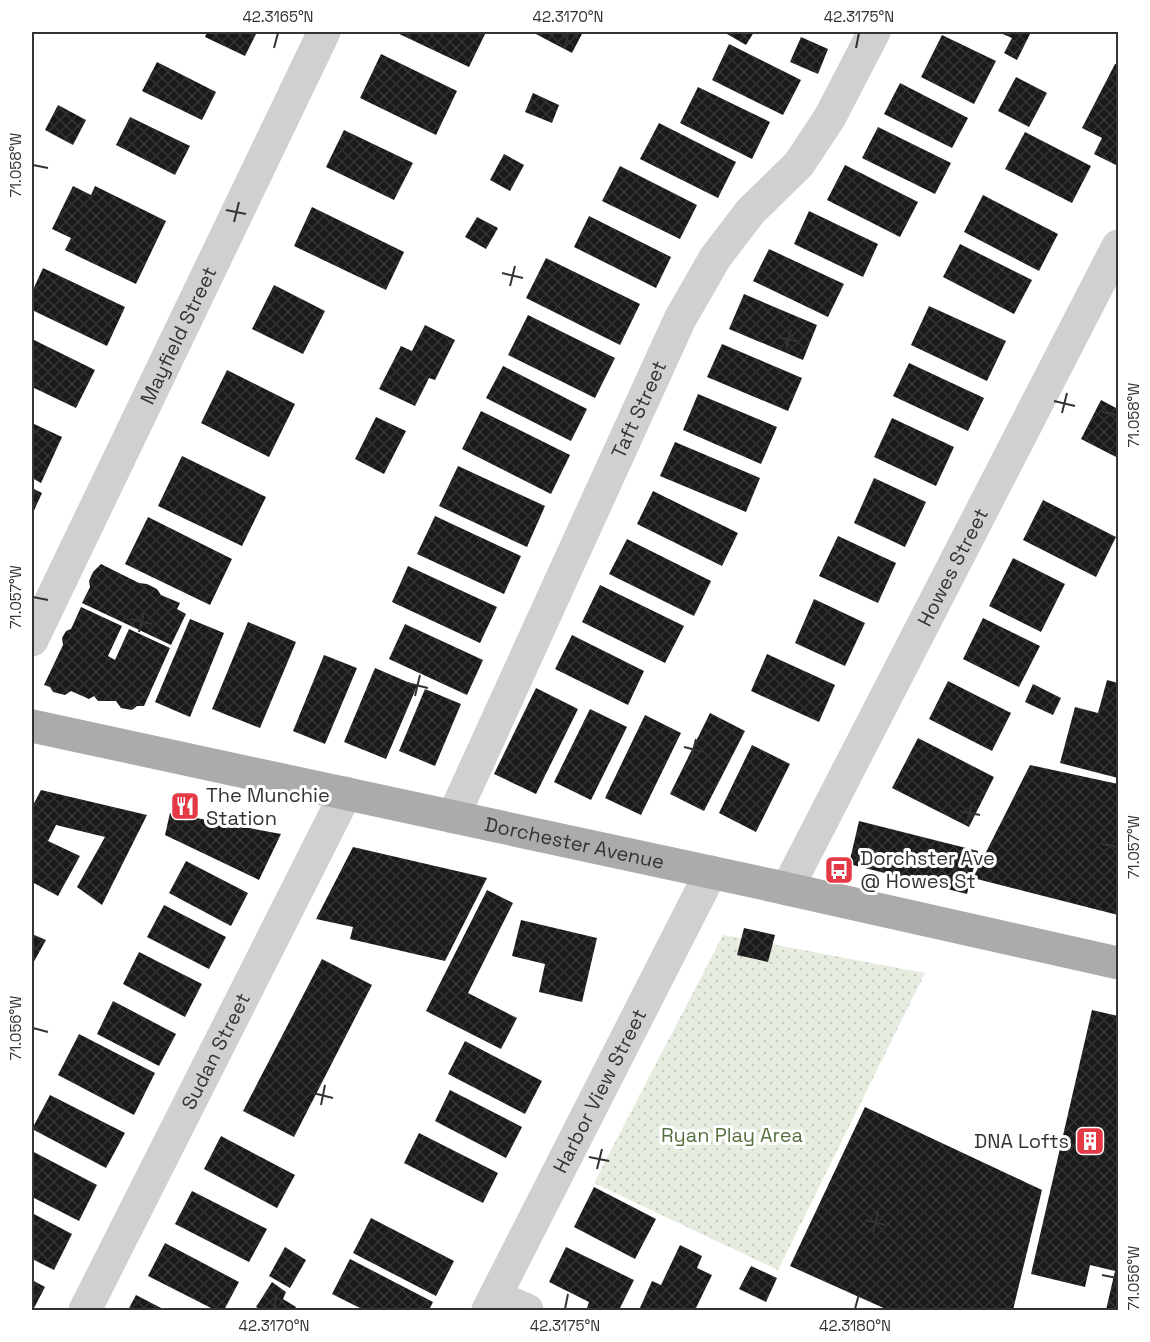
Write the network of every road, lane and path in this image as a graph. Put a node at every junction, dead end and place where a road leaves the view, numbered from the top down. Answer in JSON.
{"nodes":[{"id":1,"x":324,"y":32,"type":"edge"},
{"id":2,"x":874,"y":32,"type":"edge"},
{"id":3,"x":1119,"y":246,"type":"edge"},
{"id":4,"x":32,"y":640,"type":"edge"},
{"id":5,"x":32,"y":726,"type":"edge"},
{"id":6,"x":346,"y":793,"type":"junction"},
{"id":7,"x":453,"y":817,"type":"junction"},
{"id":8,"x":711,"y":872,"type":"junction"},
{"id":9,"x":787,"y":889,"type":"junction"},
{"id":10,"x":1119,"y":963,"type":"edge"},
{"id":11,"x":492,"y":1303,"type":"edge"},
{"id":12,"x":85,"y":1311,"type":"edge"},
{"id":13,"x":527,"y":1311,"type":"edge"}],
"edges":[{"from":1,"to":4,"type":"street","name":"Mayfield Street"},
{"from":2,"to":7,"type":"street","name":"Taft Street"},
{"from":3,"to":9,"type":"street","name":"Howes Street"},
{"from":5,"to":6,"type":"main road","name":"Dorchester Avenue"},
{"from":6,"to":7,"type":"main road","name":"Dorchester Avenue"},
{"from":6,"to":12,"type":"street","name":"Sudan Street"},
{"from":7,"to":8,"type":"main road","name":"Dorchester Avenue"},
{"from":8,"to":9,"type":"main road","name":"Dorchester Avenue"},
{"from":8,"to":11,"type":"street","name":"Harbor View Street"},
{"from":9,"to":10,"type":"main road","name":"Dorchester Avenue"},
{"from":11,"to":13,"type":"street"}]}
